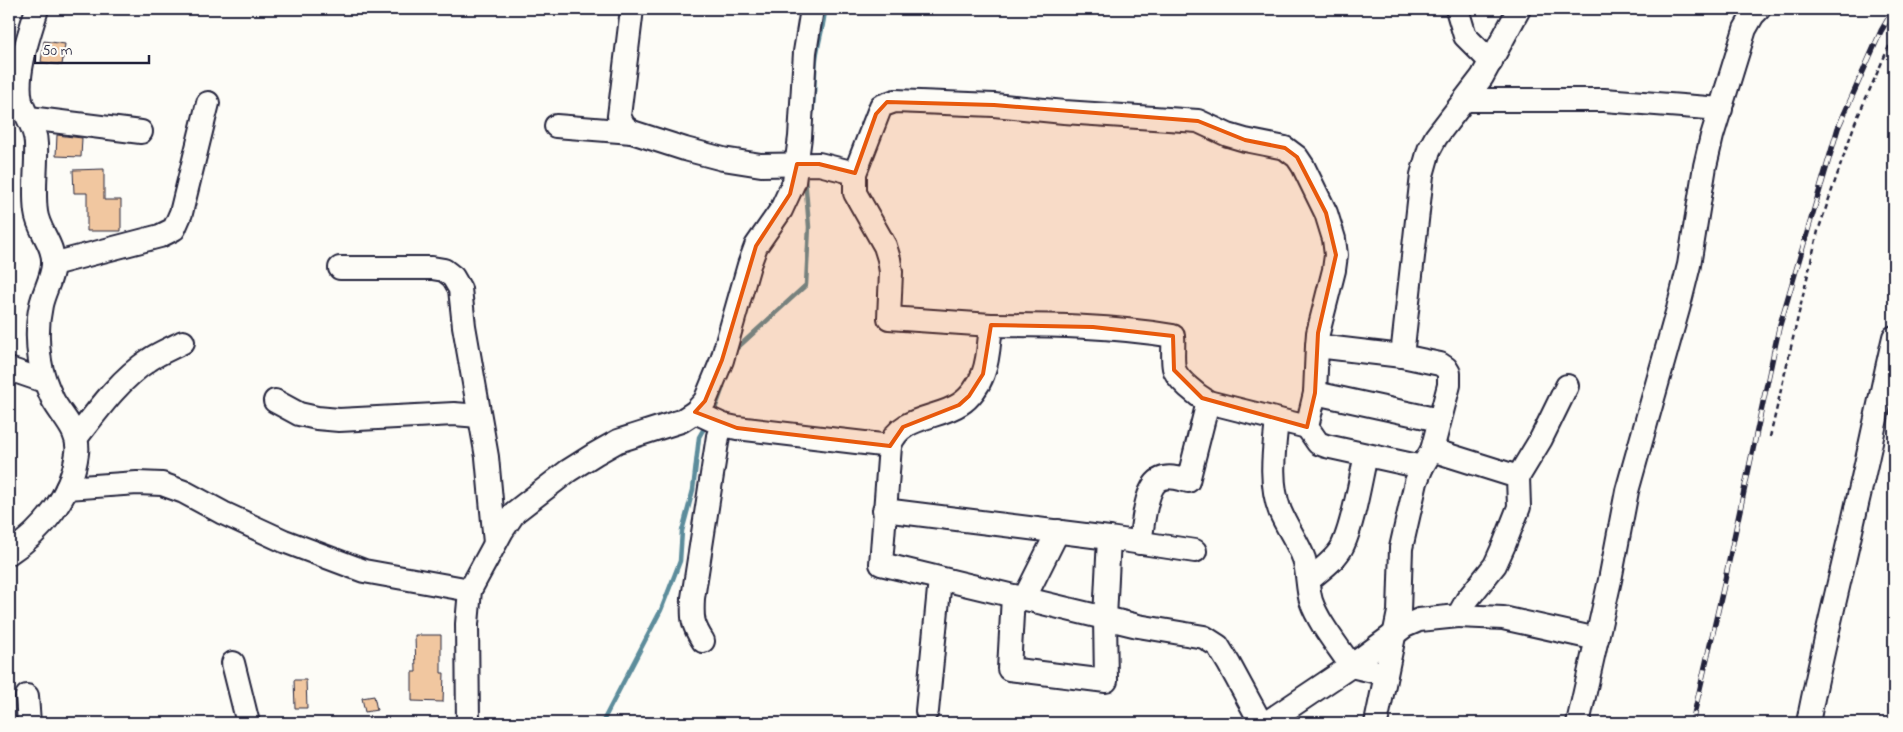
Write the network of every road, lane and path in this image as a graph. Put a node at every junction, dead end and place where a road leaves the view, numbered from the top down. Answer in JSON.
{"nodes":[{"id":1,"x":37,"y":9,"type":"edge"},
{"id":2,"x":632,"y":9,"type":"edge"},
{"id":3,"x":812,"y":9,"type":"edge"},
{"id":4,"x":1457,"y":9,"type":"edge"},
{"id":5,"x":1519,"y":9,"type":"edge"},
{"id":6,"x":1754,"y":11,"type":"edge"},
{"id":7,"x":1894,"y":35,"type":"edge"},
{"id":8,"x":1491,"y":62,"type":"junction"},
{"id":9,"x":1465,"y":100,"type":"junction"},
{"id":10,"x":208,"y":103,"type":"dead end"},
{"id":11,"x":1721,"y":109,"type":"junction"},
{"id":12,"x":28,"y":118,"type":"junction"},
{"id":13,"x":556,"y":126,"type":"dead end"},
{"id":14,"x":141,"y":132,"type":"dead end"},
{"id":15,"x":632,"y":132,"type":"junction"},
{"id":16,"x":797,"y":164,"type":"junction"},
{"id":17,"x":855,"y":173,"type":"junction"},
{"id":18,"x":53,"y":264,"type":"junction"},
{"id":19,"x":340,"y":268,"type":"dead end"},
{"id":20,"x":990,"y":325,"type":"junction"},
{"id":21,"x":1894,"y":337,"type":"edge"},
{"id":22,"x":183,"y":342,"type":"dead end"},
{"id":23,"x":1318,"y":346,"type":"junction"},
{"id":24,"x":1402,"y":356,"type":"junction"},
{"id":25,"x":9,"y":369,"type":"edge"},
{"id":26,"x":44,"y":381,"type":"junction"},
{"id":27,"x":1567,"y":386,"type":"dead end"},
{"id":28,"x":1316,"y":393,"type":"junction"},
{"id":29,"x":275,"y":401,"type":"dead end"},
{"id":30,"x":1208,"y":402,"type":"junction"},
{"id":31,"x":695,"y":412,"type":"junction"},
{"id":32,"x":479,"y":416,"type":"junction"},
{"id":33,"x":1277,"y":420,"type":"junction"},
{"id":34,"x":1440,"y":420,"type":"junction"},
{"id":35,"x":723,"y":425,"type":"junction"},
{"id":36,"x":1307,"y":427,"type":"junction"},
{"id":37,"x":1770,"y":436,"type":"dead end"},
{"id":38,"x":77,"y":437,"type":"junction"},
{"id":39,"x":890,"y":446,"type":"junction"},
{"id":40,"x":1366,"y":455,"type":"junction"},
{"id":41,"x":1427,"y":458,"type":"junction"},
{"id":42,"x":1518,"y":477,"type":"junction"},
{"id":43,"x":67,"y":488,"type":"junction"},
{"id":44,"x":884,"y":510,"type":"junction"},
{"id":45,"x":1058,"y":532,"type":"junction"},
{"id":46,"x":1110,"y":538,"type":"junction"},
{"id":47,"x":495,"y":543,"type":"junction"},
{"id":48,"x":1140,"y":543,"type":"junction"},
{"id":49,"x":1196,"y":551,"type":"dead end"},
{"id":50,"x":9,"y":553,"type":"edge"},
{"id":51,"x":940,"y":579,"type":"junction"},
{"id":52,"x":1308,"y":580,"type":"junction"},
{"id":53,"x":470,"y":590,"type":"junction"},
{"id":54,"x":1018,"y":598,"type":"junction"},
{"id":55,"x":1458,"y":616,"type":"junction"},
{"id":56,"x":1106,"y":618,"type":"junction"},
{"id":57,"x":1394,"y":633,"type":"junction"},
{"id":58,"x":1596,"y":639,"type":"junction"},
{"id":59,"x":703,"y":641,"type":"dead end"},
{"id":60,"x":233,"y":663,"type":"dead end"},
{"id":61,"x":1351,"y":666,"type":"junction"},
{"id":62,"x":1386,"y":674,"type":"junction"},
{"id":63,"x":26,"y":696,"type":"dead end"},
{"id":64,"x":927,"y":711,"type":"dead end"},
{"id":65,"x":29,"y":723,"type":"edge"},
{"id":66,"x":248,"y":723,"type":"edge"},
{"id":67,"x":468,"y":723,"type":"edge"},
{"id":68,"x":1261,"y":723,"type":"edge"},
{"id":69,"x":1266,"y":723,"type":"edge"},
{"id":70,"x":1376,"y":723,"type":"edge"},
{"id":71,"x":1578,"y":723,"type":"edge"},
{"id":72,"x":1808,"y":723,"type":"edge"}],
"edges":[{"from":1,"to":12,"type":"street"},
{"from":2,"to":15,"type":"street"},
{"from":3,"to":16,"type":"street"},
{"from":4,"to":8,"type":"street"},
{"from":5,"to":8,"type":"street"},
{"from":6,"to":11,"type":"street"},
{"from":7,"to":37,"type":"path"},
{"from":8,"to":9,"type":"street"},
{"from":9,"to":11,"type":"street"},
{"from":9,"to":24,"type":"street"},
{"from":10,"to":18,"type":"street"},
{"from":11,"to":58,"type":"street"},
{"from":12,"to":14,"type":"street"},
{"from":12,"to":18,"type":"street"},
{"from":13,"to":15,"type":"street"},
{"from":15,"to":16,"type":"street"},
{"from":16,"to":17,"type":"street"},
{"from":16,"to":31,"type":"street"},
{"from":17,"to":20,"type":"street"},
{"from":17,"to":23,"type":"street"},
{"from":18,"to":26,"type":"street"},
{"from":19,"to":32,"type":"street"},
{"from":20,"to":30,"type":"street"},
{"from":20,"to":39,"type":"street"},
{"from":21,"to":72,"type":"street"},
{"from":22,"to":38,"type":"street"},
{"from":23,"to":24,"type":"street"},
{"from":23,"to":28,"type":"street"},
{"from":24,"to":34,"type":"street"},
{"from":25,"to":26,"type":"street"},
{"from":26,"to":38,"type":"street"},
{"from":27,"to":42,"type":"street"},
{"from":28,"to":34,"type":"street"},
{"from":28,"to":36,"type":"street"},
{"from":29,"to":32,"type":"street"},
{"from":30,"to":33,"type":"street"},
{"from":30,"to":48,"type":"street"},
{"from":31,"to":35,"type":"street"},
{"from":31,"to":47,"type":"street"},
{"from":32,"to":47,"type":"street"},
{"from":33,"to":36,"type":"street"},
{"from":33,"to":52,"type":"street"},
{"from":34,"to":41,"type":"street"},
{"from":35,"to":39,"type":"street"},
{"from":35,"to":59,"type":"street"},
{"from":36,"to":40,"type":"street"},
{"from":38,"to":43,"type":"street"},
{"from":39,"to":44,"type":"street"},
{"from":40,"to":41,"type":"street"},
{"from":40,"to":52,"type":"street"},
{"from":41,"to":42,"type":"street"},
{"from":41,"to":57,"type":"street"},
{"from":42,"to":55,"type":"street"},
{"from":43,"to":50,"type":"street"},
{"from":43,"to":53,"type":"street"},
{"from":44,"to":45,"type":"street"},
{"from":44,"to":51,"type":"street"},
{"from":45,"to":46,"type":"street"},
{"from":45,"to":54,"type":"street"},
{"from":46,"to":48,"type":"street"},
{"from":46,"to":56,"type":"street"},
{"from":47,"to":53,"type":"street"},
{"from":48,"to":49,"type":"street"},
{"from":51,"to":54,"type":"street"},
{"from":51,"to":64,"type":"street"},
{"from":52,"to":61,"type":"street"},
{"from":53,"to":67,"type":"street"},
{"from":54,"to":56,"type":"street"},
{"from":54,"to":56,"type":"street"},
{"from":55,"to":57,"type":"street"},
{"from":55,"to":58,"type":"street"},
{"from":56,"to":68,"type":"street"},
{"from":57,"to":61,"type":"street"},
{"from":57,"to":62,"type":"street"},
{"from":58,"to":71,"type":"street"},
{"from":60,"to":66,"type":"street"},
{"from":61,"to":62,"type":"street"},
{"from":61,"to":69,"type":"street"},
{"from":62,"to":70,"type":"street"},
{"from":63,"to":65,"type":"street"}]}
